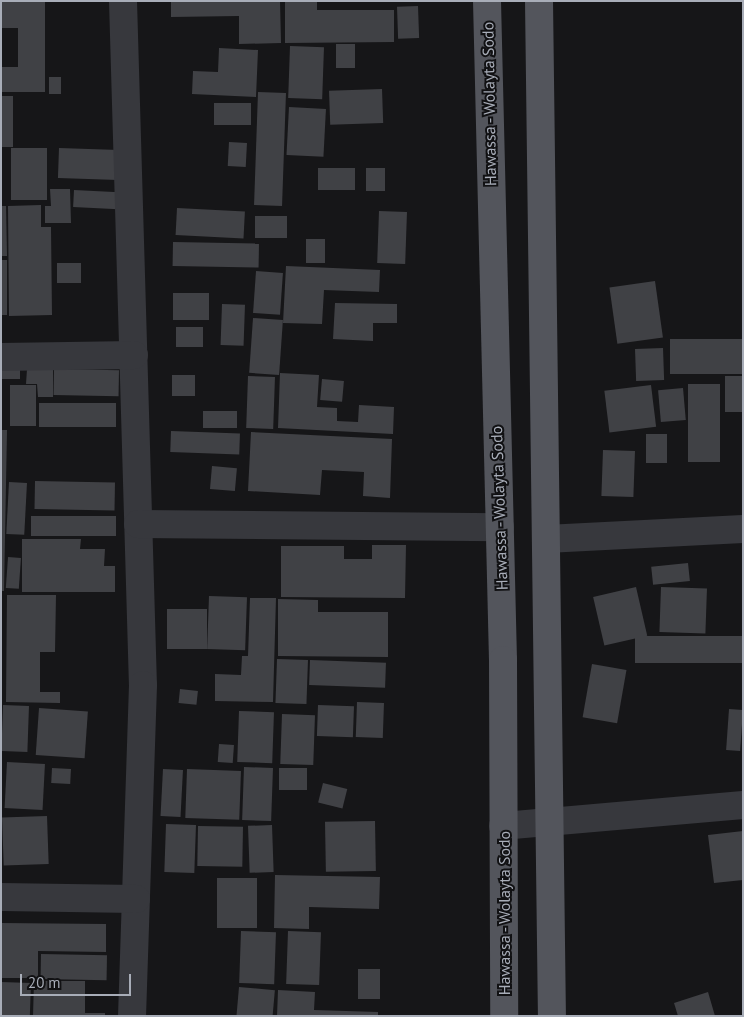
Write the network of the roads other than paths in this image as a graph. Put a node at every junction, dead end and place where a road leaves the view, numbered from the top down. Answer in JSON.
{"nodes":[{"id":1,"x":123,"y":1,"type":"edge"},
{"id":2,"x":487,"y":1,"type":"edge"},
{"id":3,"x":539,"y":1,"type":"edge"},
{"id":4,"x":134,"y":354,"type":"junction"},
{"id":5,"x":1,"y":357,"type":"edge"},
{"id":6,"x":138,"y":524,"type":"junction"},
{"id":7,"x":500,"y":527,"type":"junction"},
{"id":8,"x":743,"y":529,"type":"edge"},
{"id":9,"x":546,"y":539,"type":"junction"},
{"id":10,"x":743,"y":806,"type":"edge"},
{"id":11,"x":549,"y":822,"type":"junction"},
{"id":12,"x":503,"y":826,"type":"junction"},
{"id":13,"x":1,"y":897,"type":"edge"},
{"id":14,"x":136,"y":899,"type":"junction"},
{"id":15,"x":132,"y":1016,"type":"edge"},
{"id":16,"x":504,"y":1016,"type":"edge"},
{"id":17,"x":552,"y":1016,"type":"edge"}],
"edges":[{"from":1,"to":4,"type":"street"},
{"from":2,"to":7,"type":"main road","name":"Hawassa - Wolayta Sodo"},
{"from":3,"to":9,"type":"main road"},
{"from":4,"to":5,"type":"street"},
{"from":4,"to":6,"type":"street"},
{"from":6,"to":7,"type":"street"},
{"from":6,"to":14,"type":"street"},
{"from":7,"to":12,"type":"main road","name":"Hawassa - Wolayta Sodo"},
{"from":8,"to":9,"type":"street"},
{"from":9,"to":11,"type":"main road"},
{"from":10,"to":11,"type":"street"},
{"from":11,"to":12,"type":"street"},
{"from":11,"to":17,"type":"main road"},
{"from":12,"to":16,"type":"main road","name":"Hawassa - Wolayta Sodo"},
{"from":13,"to":14,"type":"street"},
{"from":14,"to":15,"type":"street"}]}
